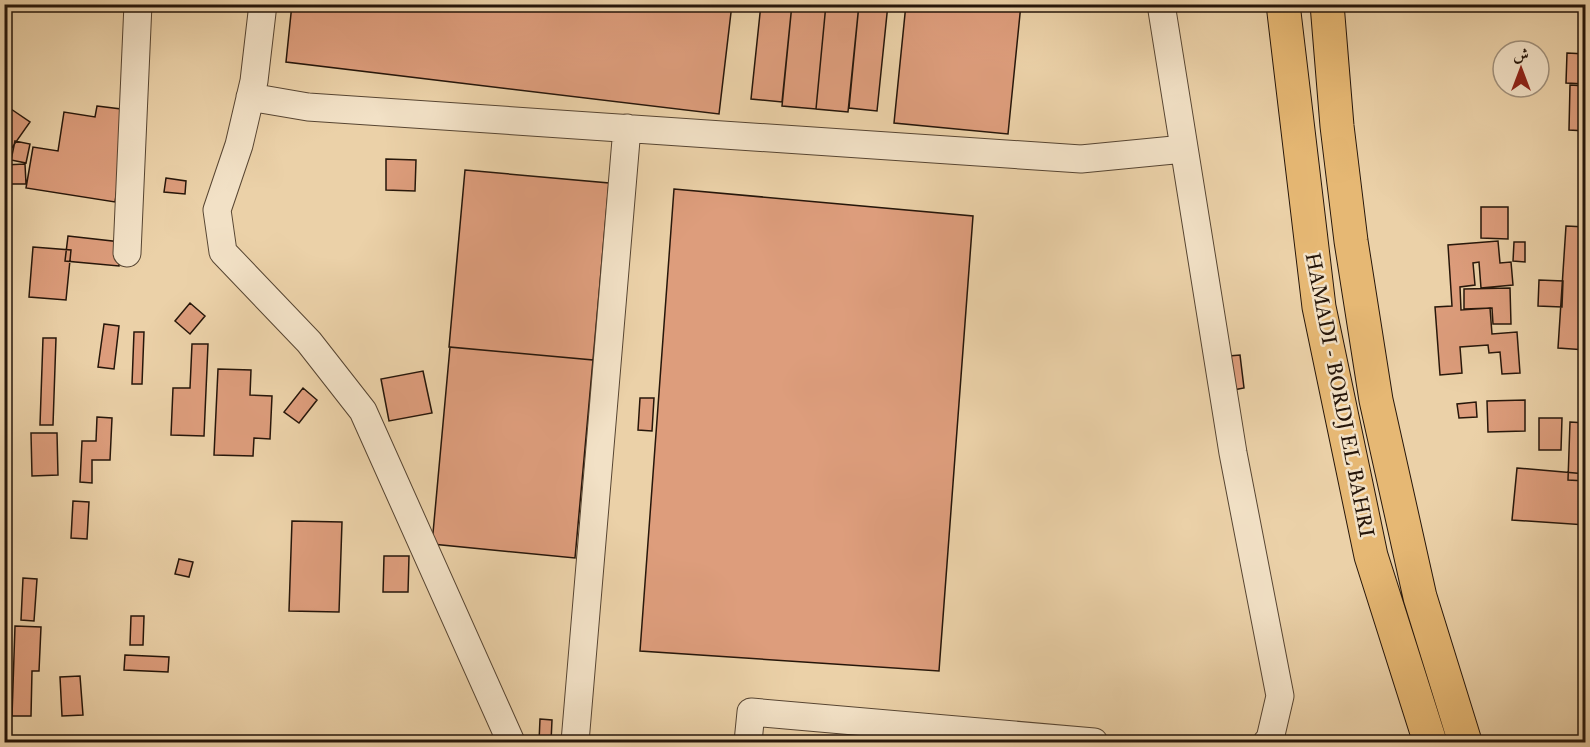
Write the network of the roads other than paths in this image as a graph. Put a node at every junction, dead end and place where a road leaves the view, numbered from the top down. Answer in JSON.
{"nodes":[{"id":1,"x":138,"y":4,"type":"edge"},
{"id":2,"x":263,"y":4,"type":"edge"},
{"id":3,"x":1161,"y":4,"type":"edge"},
{"id":4,"x":1283,"y":4,"type":"edge"},
{"id":5,"x":1327,"y":4,"type":"edge"},
{"id":6,"x":250,"y":97,"type":"junction"},
{"id":7,"x":627,"y":128,"type":"junction"},
{"id":8,"x":1184,"y":149,"type":"junction"},
{"id":9,"x":127,"y":253,"type":"dead end"},
{"id":10,"x":511,"y":742,"type":"edge"},
{"id":11,"x":575,"y":742,"type":"edge"},
{"id":12,"x":748,"y":742,"type":"edge"},
{"id":13,"x":1094,"y":742,"type":"edge"},
{"id":14,"x":1267,"y":742,"type":"edge"},
{"id":15,"x":1430,"y":742,"type":"edge"},
{"id":16,"x":1465,"y":742,"type":"edge"}],
"edges":[{"from":1,"to":9,"type":"street"},
{"from":2,"to":6,"type":"street"},
{"from":3,"to":8,"type":"street"},
{"from":4,"to":15,"type":"highway","name":"HAMADI - BORDJ EL BAHRI"},
{"from":5,"to":16,"type":"highway","name":"HAMADI - BORDJ EL BAHRI"},
{"from":6,"to":7,"type":"street"},
{"from":6,"to":10,"type":"street"},
{"from":7,"to":8,"type":"street"},
{"from":7,"to":11,"type":"street"},
{"from":8,"to":14,"type":"street"},
{"from":12,"to":13,"type":"street"}]}
